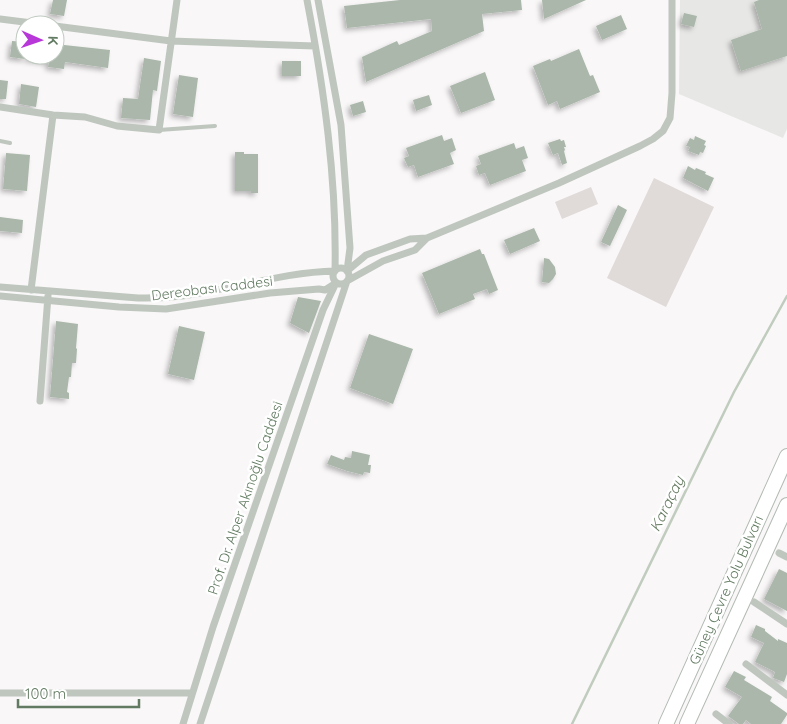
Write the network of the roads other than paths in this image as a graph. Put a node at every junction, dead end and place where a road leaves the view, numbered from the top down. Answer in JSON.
{"nodes":[{"id":1,"x":177,"y":0,"type":"edge"},
{"id":2,"x":306,"y":0,"type":"edge"},
{"id":3,"x":318,"y":0,"type":"edge"},
{"id":4,"x":672,"y":0,"type":"edge"},
{"id":5,"x":0,"y":19,"type":"edge"},
{"id":6,"x":15,"y":21,"type":"edge"},
{"id":7,"x":65,"y":27,"type":"edge"},
{"id":8,"x":171,"y":41,"type":"junction"},
{"id":9,"x":315,"y":46,"type":"junction"},
{"id":10,"x":0,"y":107,"type":"edge"},
{"id":11,"x":53,"y":115,"type":"junction"},
{"id":12,"x":215,"y":126,"type":"dead end"},
{"id":13,"x":159,"y":130,"type":"junction"},
{"id":14,"x":0,"y":141,"type":"edge"},
{"id":15,"x":10,"y":143,"type":"dead end"},
{"id":16,"x":427,"y":238,"type":"junction"},
{"id":17,"x":350,"y":248,"type":"junction"},
{"id":18,"x":364,"y":257,"type":"junction"},
{"id":19,"x":331,"y":271,"type":"junction"},
{"id":20,"x":347,"y":271,"type":"junction"},
{"id":21,"x":348,"y":281,"type":"junction"},
{"id":22,"x":336,"y":283,"type":"junction"},
{"id":23,"x":0,"y":287,"type":"edge"},
{"id":24,"x":31,"y":290,"type":"junction"},
{"id":25,"x":325,"y":290,"type":"junction"},
{"id":26,"x":48,"y":291,"type":"junction"},
{"id":27,"x":0,"y":296,"type":"edge"},
{"id":28,"x":327,"y":300,"type":"junction"},
{"id":29,"x":48,"y":301,"type":"junction"},
{"id":30,"x":40,"y":401,"type":"dead end"},
{"id":31,"x":787,"y":456,"type":"edge"},
{"id":32,"x":787,"y":505,"type":"edge"},
{"id":33,"x":780,"y":553,"type":"dead end"},
{"id":34,"x":787,"y":557,"type":"edge"},
{"id":35,"x":754,"y":602,"type":"dead end"},
{"id":36,"x":787,"y":624,"type":"edge"},
{"id":37,"x":746,"y":664,"type":"dead end"},
{"id":38,"x":0,"y":693,"type":"edge"},
{"id":39,"x":192,"y":693,"type":"junction"},
{"id":40,"x":787,"y":695,"type":"edge"},
{"id":41,"x":716,"y":714,"type":"dead end"},
{"id":42,"x":183,"y":724,"type":"edge"},
{"id":43,"x":200,"y":724,"type":"edge"},
{"id":44,"x":666,"y":724,"type":"edge"},
{"id":45,"x":687,"y":724,"type":"edge"},
{"id":46,"x":730,"y":724,"type":"edge"}],
"edges":[{"from":1,"to":8,"type":"street"},
{"from":2,"to":9,"type":"street"},
{"from":3,"to":17,"type":"street"},
{"from":4,"to":16,"type":"street"},
{"from":5,"to":6,"type":"street"},
{"from":7,"to":8,"type":"street"},
{"from":8,"to":9,"type":"street"},
{"from":8,"to":13,"type":"street"},
{"from":9,"to":19,"type":"street"},
{"from":10,"to":11,"type":"street"},
{"from":11,"to":13,"type":"street"},
{"from":11,"to":24,"type":"street"},
{"from":12,"to":13,"type":"lane"},
{"from":14,"to":15,"type":"lane"},
{"from":16,"to":18,"type":"street"},
{"from":16,"to":21,"type":"street"},
{"from":17,"to":18,"type":"street"},
{"from":17,"to":20,"type":"street"},
{"from":18,"to":20,"type":"street"},
{"from":19,"to":20,"type":"street"},
{"from":19,"to":22,"type":"street"},
{"from":19,"to":26,"type":"street","name":"Dereobası Caddesi"},
{"from":20,"to":21,"type":"street"},
{"from":21,"to":22,"type":"street"},
{"from":21,"to":43,"type":"street","name":"Prof. Dr. Alper Akınoğlu Caddesi"},
{"from":22,"to":25,"type":"street"},
{"from":22,"to":28,"type":"street","name":"Prof. Dr. Alper Akınoğlu Caddesi"},
{"from":23,"to":24,"type":"street","name":"Dereobası Caddesi"},
{"from":24,"to":26,"type":"street","name":"Dereobası Caddesi"},
{"from":25,"to":28,"type":"street"},
{"from":25,"to":29,"type":"street","name":"Dereobası Caddesi"},
{"from":26,"to":29,"type":"street"},
{"from":27,"to":29,"type":"street","name":"Dereobası Caddesi"},
{"from":28,"to":39,"type":"street","name":"Prof. Dr. Alper Akınoğlu Caddesi"},
{"from":29,"to":30,"type":"street"},
{"from":31,"to":44,"type":"highway","name":"Güney Çevre Yolu Bulvarı"},
{"from":32,"to":45,"type":"highway","name":"Güney Çevre Yolu Bulvarı"},
{"from":33,"to":34,"type":"street"},
{"from":35,"to":36,"type":"street"},
{"from":37,"to":40,"type":"street"},
{"from":38,"to":39,"type":"street"},
{"from":39,"to":42,"type":"street","name":"Prof. Dr. Alper Akınoğlu Caddesi"},
{"from":41,"to":46,"type":"street"}]}
